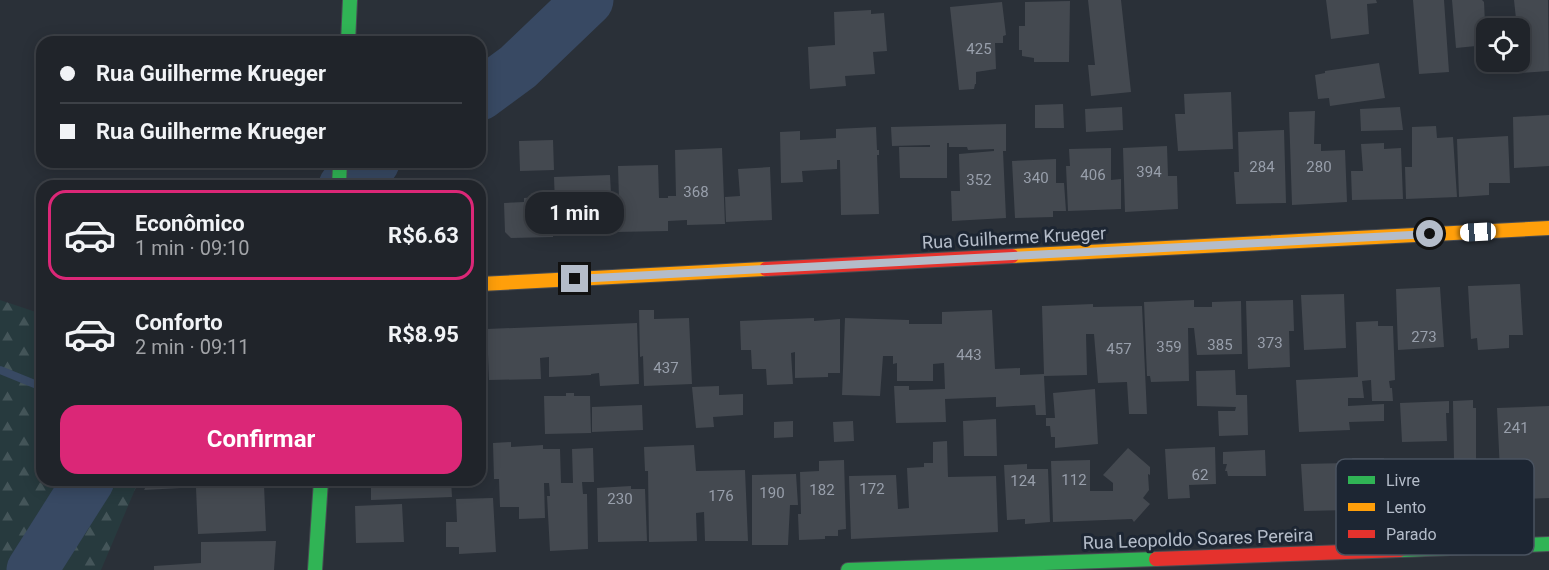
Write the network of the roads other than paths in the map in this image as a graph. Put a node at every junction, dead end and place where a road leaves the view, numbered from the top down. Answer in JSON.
{"nodes":[{"id":1,"x":350,"y":0,"type":"edge"},
{"id":2,"x":348,"y":36,"type":"edge"},
{"id":3,"x":1549,"y":228,"type":"edge"},
{"id":4,"x":486,"y":284,"type":"edge"},
{"id":5,"x":321,"y":486,"type":"edge"},
{"id":6,"x":1549,"y":544,"type":"edge"},
{"id":7,"x":1534,"y":545,"type":"edge"},
{"id":8,"x":1336,"y":552,"type":"edge"},
{"id":9,"x":315,"y":570,"type":"edge"},
{"id":10,"x":848,"y":570,"type":"edge"}],
"edges":[{"from":1,"to":2,"type":"street"},
{"from":3,"to":4,"type":"street","name":"Rua Guilherme Krueger"},
{"from":5,"to":9,"type":"street"},
{"from":6,"to":7,"type":"street","name":"Rua Leopoldo Soares Pereira"},
{"from":8,"to":10,"type":"street","name":"Rua Leopoldo Soares Pereira"}]}
